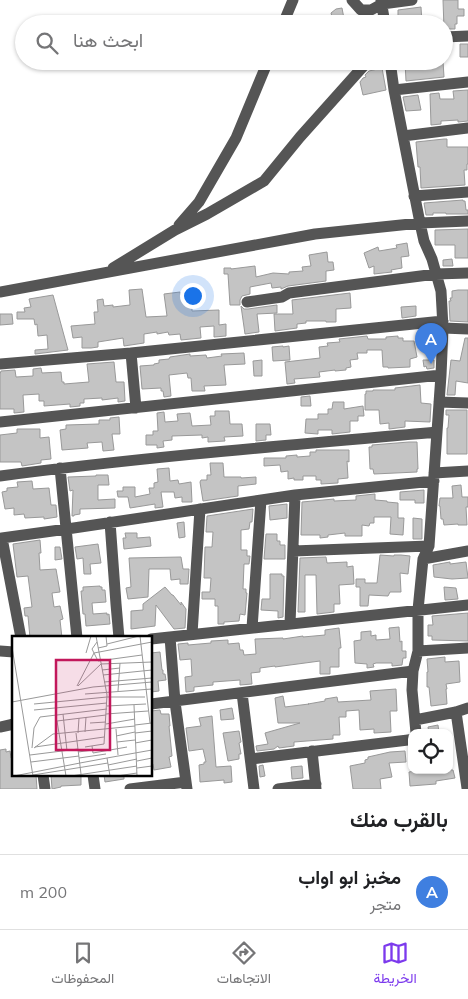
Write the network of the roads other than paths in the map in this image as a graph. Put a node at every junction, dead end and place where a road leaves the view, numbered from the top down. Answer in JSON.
{"nodes":[{"id":1,"x":293,"y":0,"type":"edge"},
{"id":2,"x":352,"y":0,"type":"edge"},
{"id":3,"x":412,"y":0,"type":"edge"},
{"id":4,"x":381,"y":2,"type":"edge"},
{"id":5,"x":287,"y":15,"type":"edge"},
{"id":6,"x":383,"y":15,"type":"edge"},
{"id":7,"x":468,"y":36,"type":"edge"},
{"id":8,"x":453,"y":37,"type":"edge"},
{"id":9,"x":264,"y":70,"type":"edge"},
{"id":10,"x":360,"y":70,"type":"edge"},
{"id":11,"x":391,"y":70,"type":"edge"},
{"id":12,"x":468,"y":82,"type":"edge"},
{"id":13,"x":394,"y":90,"type":"junction"},
{"id":14,"x":468,"y":128,"type":"edge"},
{"id":15,"x":403,"y":136,"type":"junction"},
{"id":16,"x":468,"y":192,"type":"edge"},
{"id":17,"x":414,"y":196,"type":"junction"},
{"id":18,"x":468,"y":221,"type":"edge"},
{"id":19,"x":420,"y":223,"type":"junction"},
{"id":20,"x":175,"y":230,"type":"junction"},
{"id":21,"x":105,"y":272,"type":"junction"},
{"id":22,"x":468,"y":272,"type":"edge"},
{"id":23,"x":436,"y":274,"type":"junction"},
{"id":24,"x":0,"y":292,"type":"edge"},
{"id":25,"x":247,"y":302,"type":"dead end"},
{"id":26,"x":443,"y":324,"type":"junction"},
{"id":27,"x":468,"y":329,"type":"edge"},
{"id":28,"x":131,"y":353,"type":"junction"},
{"id":29,"x":0,"y":364,"type":"edge"},
{"id":30,"x":441,"y":375,"type":"junction"},
{"id":31,"x":439,"y":402,"type":"junction"},
{"id":32,"x":468,"y":403,"type":"edge"},
{"id":33,"x":136,"y":408,"type":"junction"},
{"id":34,"x":0,"y":422,"type":"edge"},
{"id":35,"x":437,"y":432,"type":"junction"},
{"id":36,"x":60,"y":468,"type":"junction"},
{"id":37,"x":468,"y":471,"type":"edge"},
{"id":38,"x":0,"y":476,"type":"edge"},
{"id":39,"x":434,"y":477,"type":"junction"},
{"id":40,"x":295,"y":495,"type":"junction"},
{"id":41,"x":261,"y":500,"type":"junction"},
{"id":42,"x":200,"y":509,"type":"junction"},
{"id":43,"x":110,"y":522,"type":"junction"},
{"id":44,"x":67,"y":529,"type":"junction"},
{"id":45,"x":429,"y":546,"type":"junction"},
{"id":46,"x":293,"y":551,"type":"junction"},
{"id":47,"x":468,"y":551,"type":"edge"},
{"id":48,"x":423,"y":559,"type":"junction"},
{"id":49,"x":468,"y":605,"type":"edge"},
{"id":50,"x":418,"y":610,"type":"junction"},
{"id":51,"x":290,"y":624,"type":"junction"},
{"id":52,"x":252,"y":628,"type":"junction"},
{"id":53,"x":192,"y":634,"type":"junction"},
{"id":54,"x":21,"y":636,"type":"edge"},
{"id":55,"x":77,"y":636,"type":"edge"},
{"id":56,"x":119,"y":636,"type":"edge"},
{"id":57,"x":170,"y":637,"type":"junction"},
{"id":58,"x":152,"y":639,"type":"edge"},
{"id":59,"x":468,"y":648,"type":"edge"},
{"id":60,"x":418,"y":651,"type":"junction"},
{"id":61,"x":413,"y":671,"type":"junction"},
{"id":62,"x":242,"y":693,"type":"junction"},
{"id":63,"x":174,"y":702,"type":"junction"},
{"id":64,"x":152,"y":704,"type":"edge"},
{"id":65,"x":468,"y":708,"type":"edge"},
{"id":66,"x":456,"y":712,"type":"junction"},
{"id":67,"x":415,"y":720,"type":"junction"},
{"id":68,"x":416,"y":729,"type":"edge"},
{"id":69,"x":408,"y":740,"type":"edge"},
{"id":70,"x":312,"y":751,"type":"junction"},
{"id":71,"x":251,"y":760,"type":"junction"},
{"id":72,"x":43,"y":776,"type":"edge"},
{"id":73,"x":93,"y":776,"type":"edge"},
{"id":74,"x":186,"y":785,"type":"edge"},
{"id":75,"x":316,"y":787,"type":"edge"},
{"id":76,"x":465,"y":788,"type":"edge"},
{"id":77,"x":45,"y":789,"type":"edge"},
{"id":78,"x":95,"y":789,"type":"edge"},
{"id":79,"x":130,"y":789,"type":"edge"},
{"id":80,"x":254,"y":789,"type":"edge"},
{"id":81,"x":278,"y":789,"type":"edge"}],
"edges":[{"from":1,"to":5,"type":"street"},
{"from":2,"to":4,"type":"street"},
{"from":3,"to":4,"type":"street"},
{"from":4,"to":6,"type":"street"},
{"from":7,"to":8,"type":"street"},
{"from":9,"to":20,"type":"street"},
{"from":10,"to":20,"type":"street"},
{"from":11,"to":13,"type":"street"},
{"from":12,"to":13,"type":"street"},
{"from":13,"to":15,"type":"street"},
{"from":14,"to":15,"type":"street"},
{"from":15,"to":17,"type":"street"},
{"from":16,"to":17,"type":"street"},
{"from":17,"to":19,"type":"street"},
{"from":18,"to":19,"type":"street"},
{"from":19,"to":21,"type":"street"},
{"from":19,"to":23,"type":"street"},
{"from":20,"to":21,"type":"street"},
{"from":21,"to":24,"type":"street"},
{"from":22,"to":23,"type":"street"},
{"from":23,"to":25,"type":"street"},
{"from":23,"to":26,"type":"street"},
{"from":26,"to":27,"type":"street"},
{"from":26,"to":28,"type":"street"},
{"from":26,"to":30,"type":"street"},
{"from":28,"to":29,"type":"street"},
{"from":28,"to":33,"type":"street"},
{"from":30,"to":31,"type":"street"},
{"from":30,"to":33,"type":"street"},
{"from":31,"to":32,"type":"street"},
{"from":31,"to":35,"type":"street"},
{"from":33,"to":34,"type":"street"},
{"from":35,"to":36,"type":"street"},
{"from":35,"to":39,"type":"street"},
{"from":36,"to":38,"type":"street"},
{"from":36,"to":44,"type":"street"},
{"from":37,"to":39,"type":"street"},
{"from":39,"to":40,"type":"street"},
{"from":39,"to":45,"type":"street"},
{"from":40,"to":41,"type":"street"},
{"from":40,"to":46,"type":"street"},
{"from":41,"to":42,"type":"street"},
{"from":41,"to":52,"type":"street"},
{"from":42,"to":43,"type":"street"},
{"from":42,"to":53,"type":"street"},
{"from":43,"to":44,"type":"street"},
{"from":43,"to":56,"type":"street"},
{"from":44,"to":54,"type":"street"},
{"from":44,"to":55,"type":"street"},
{"from":45,"to":46,"type":"street"},
{"from":45,"to":48,"type":"street"},
{"from":46,"to":51,"type":"street"},
{"from":47,"to":48,"type":"street"},
{"from":48,"to":50,"type":"street"},
{"from":49,"to":50,"type":"street"},
{"from":50,"to":51,"type":"street"},
{"from":50,"to":60,"type":"street"},
{"from":51,"to":52,"type":"street"},
{"from":52,"to":53,"type":"street"},
{"from":53,"to":57,"type":"street"},
{"from":57,"to":58,"type":"street"},
{"from":57,"to":63,"type":"street"},
{"from":59,"to":60,"type":"street"},
{"from":60,"to":61,"type":"street"},
{"from":61,"to":62,"type":"street"},
{"from":61,"to":67,"type":"street"},
{"from":62,"to":63,"type":"street"},
{"from":62,"to":71,"type":"street"},
{"from":63,"to":64,"type":"street"},
{"from":63,"to":74,"type":"street"},
{"from":65,"to":66,"type":"street"},
{"from":66,"to":67,"type":"street"},
{"from":66,"to":76,"type":"street"},
{"from":67,"to":68,"type":"street"},
{"from":69,"to":70,"type":"street"},
{"from":70,"to":71,"type":"street"},
{"from":70,"to":75,"type":"street"},
{"from":71,"to":80,"type":"street"},
{"from":72,"to":77,"type":"street"},
{"from":73,"to":78,"type":"street"},
{"from":74,"to":79,"type":"street"},
{"from":75,"to":81,"type":"street"}]}
